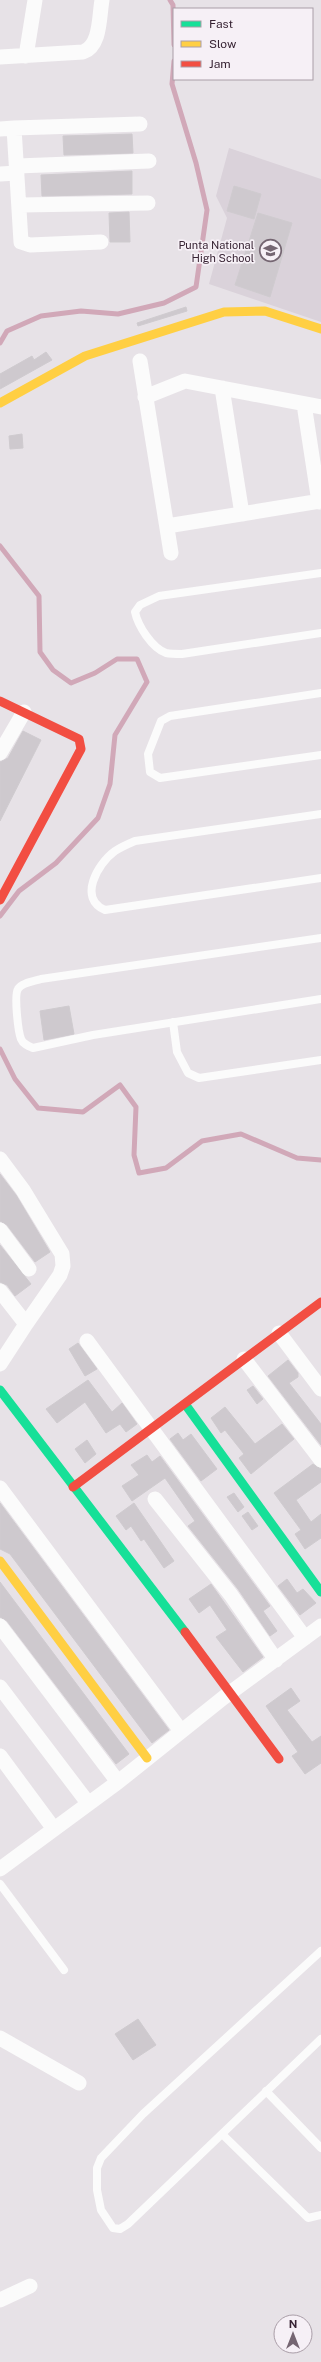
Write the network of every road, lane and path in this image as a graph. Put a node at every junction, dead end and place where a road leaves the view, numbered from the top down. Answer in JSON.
{"nodes":[{"id":1,"x":35,"y":0,"type":"edge"},
{"id":2,"x":102,"y":0,"type":"edge"},
{"id":3,"x":26,"y":56,"type":"junction"},
{"id":4,"x":0,"y":57,"type":"edge"},
{"id":5,"x":140,"y":124,"type":"dead end"},
{"id":6,"x":7,"y":129,"type":"edge"},
{"id":7,"x":150,"y":161,"type":"dead end"},
{"id":8,"x":17,"y":170,"type":"junction"},
{"id":9,"x":0,"y":174,"type":"edge"},
{"id":10,"x":148,"y":203,"type":"dead end"},
{"id":11,"x":20,"y":205,"type":"junction"},
{"id":12,"x":101,"y":242,"type":"dead end"},
{"id":13,"x":321,"y":329,"type":"edge"},
{"id":14,"x":140,"y":361,"type":"dead end"},
{"id":15,"x":222,"y":388,"type":"junction"},
{"id":16,"x":145,"y":396,"type":"junction"},
{"id":17,"x":0,"y":403,"type":"edge"},
{"id":18,"x":304,"y":404,"type":"junction"},
{"id":19,"x":321,"y":407,"type":"edge"},
{"id":20,"x":320,"y":502,"type":"edge"},
{"id":21,"x":242,"y":514,"type":"junction"},
{"id":22,"x":166,"y":526,"type":"junction"},
{"id":23,"x":171,"y":553,"type":"dead end"},
{"id":24,"x":321,"y":573,"type":"edge"},
{"id":25,"x":321,"y":633,"type":"edge"},
{"id":26,"x":321,"y":694,"type":"edge"},
{"id":27,"x":0,"y":701,"type":"edge"},
{"id":28,"x":24,"y":712,"type":"junction"},
{"id":29,"x":0,"y":753,"type":"edge"},
{"id":30,"x":321,"y":755,"type":"edge"},
{"id":31,"x":321,"y":814,"type":"edge"},
{"id":32,"x":321,"y":878,"type":"edge"},
{"id":33,"x":0,"y":900,"type":"edge"},
{"id":34,"x":321,"y":938,"type":"edge"},
{"id":35,"x":321,"y":999,"type":"edge"},
{"id":36,"x":173,"y":1022,"type":"junction"},
{"id":37,"x":321,"y":1060,"type":"edge"},
{"id":38,"x":0,"y":1159,"type":"edge"},
{"id":39,"x":0,"y":1230,"type":"edge"},
{"id":40,"x":29,"y":1269,"type":"dead end"},
{"id":41,"x":0,"y":1291,"type":"edge"},
{"id":42,"x":321,"y":1302,"type":"edge"},
{"id":43,"x":26,"y":1324,"type":"junction"},
{"id":44,"x":279,"y":1333,"type":"junction"},
{"id":45,"x":87,"y":1341,"type":"dead end"},
{"id":46,"x":244,"y":1359,"type":"junction"},
{"id":47,"x":0,"y":1364,"type":"edge"},
{"id":48,"x":321,"y":1389,"type":"edge"},
{"id":49,"x":0,"y":1390,"type":"edge"},
{"id":50,"x":185,"y":1404,"type":"junction"},
{"id":51,"x":153,"y":1428,"type":"junction"},
{"id":52,"x":321,"y":1460,"type":"edge"},
{"id":53,"x":73,"y":1487,"type":"junction"},
{"id":54,"x":0,"y":1488,"type":"edge"},
{"id":55,"x":155,"y":1499,"type":"dead end"},
{"id":56,"x":0,"y":1561,"type":"edge"},
{"id":57,"x":321,"y":1592,"type":"edge"},
{"id":58,"x":0,"y":1626,"type":"edge"},
{"id":59,"x":321,"y":1626,"type":"edge"},
{"id":60,"x":305,"y":1638,"type":"junction"},
{"id":61,"x":276,"y":1660,"type":"junction"},
{"id":62,"x":0,"y":1687,"type":"edge"},
{"id":63,"x":231,"y":1693,"type":"junction"},
{"id":64,"x":181,"y":1731,"type":"junction"},
{"id":65,"x":0,"y":1756,"type":"edge"},
{"id":66,"x":147,"y":1758,"type":"junction"},
{"id":67,"x":279,"y":1759,"type":"dead end"},
{"id":68,"x":118,"y":1782,"type":"junction"},
{"id":69,"x":88,"y":1803,"type":"junction"},
{"id":70,"x":54,"y":1828,"type":"junction"},
{"id":71,"x":0,"y":1869,"type":"edge"},
{"id":72,"x":0,"y":1884,"type":"edge"},
{"id":73,"x":321,"y":1951,"type":"edge"},
{"id":74,"x":64,"y":1970,"type":"dead end"},
{"id":75,"x":0,"y":2038,"type":"edge"},
{"id":76,"x":321,"y":2039,"type":"edge"},
{"id":77,"x":79,"y":2083,"type":"dead end"},
{"id":78,"x":266,"y":2091,"type":"junction"},
{"id":79,"x":222,"y":2134,"type":"junction"},
{"id":80,"x":321,"y":2148,"type":"edge"},
{"id":81,"x":321,"y":2215,"type":"edge"},
{"id":82,"x":30,"y":2286,"type":"dead end"},
{"id":83,"x":0,"y":2300,"type":"edge"}],
"edges":[{"from":1,"to":3,"type":"street"},
{"from":2,"to":3,"type":"street"},
{"from":3,"to":4,"type":"street"},
{"from":5,"to":6,"type":"street"},
{"from":6,"to":8,"type":"street"},
{"from":7,"to":8,"type":"street"},
{"from":8,"to":9,"type":"street"},
{"from":8,"to":11,"type":"street"},
{"from":10,"to":11,"type":"street"},
{"from":11,"to":12,"type":"street"},
{"from":13,"to":17,"type":"street"},
{"from":14,"to":16,"type":"street"},
{"from":15,"to":16,"type":"street"},
{"from":15,"to":18,"type":"street"},
{"from":15,"to":21,"type":"street"},
{"from":16,"to":22,"type":"street"},
{"from":18,"to":19,"type":"street"},
{"from":18,"to":20,"type":"street"},
{"from":20,"to":21,"type":"street"},
{"from":21,"to":22,"type":"street"},
{"from":22,"to":23,"type":"street"},
{"from":24,"to":25,"type":"lane"},
{"from":26,"to":30,"type":"lane"},
{"from":27,"to":28,"type":"street"},
{"from":28,"to":29,"type":"street"},
{"from":28,"to":33,"type":"street"},
{"from":31,"to":32,"type":"lane"},
{"from":34,"to":36,"type":"lane"},
{"from":35,"to":36,"type":"lane"},
{"from":36,"to":37,"type":"lane"},
{"from":38,"to":43,"type":"street"},
{"from":39,"to":40,"type":"street"},
{"from":41,"to":43,"type":"street"},
{"from":42,"to":44,"type":"street"},
{"from":43,"to":47,"type":"street"},
{"from":44,"to":46,"type":"street"},
{"from":44,"to":48,"type":"street"},
{"from":45,"to":51,"type":"street"},
{"from":46,"to":50,"type":"street"},
{"from":46,"to":52,"type":"street"},
{"from":49,"to":53,"type":"street"},
{"from":50,"to":51,"type":"street"},
{"from":50,"to":57,"type":"street"},
{"from":51,"to":53,"type":"street"},
{"from":51,"to":60,"type":"street"},
{"from":53,"to":63,"type":"street"},
{"from":54,"to":64,"type":"street"},
{"from":55,"to":61,"type":"street"},
{"from":56,"to":66,"type":"street"},
{"from":58,"to":68,"type":"street"},
{"from":59,"to":60,"type":"street"},
{"from":60,"to":61,"type":"street"},
{"from":61,"to":63,"type":"street"},
{"from":62,"to":69,"type":"street"},
{"from":63,"to":64,"type":"street"},
{"from":63,"to":67,"type":"street"},
{"from":64,"to":66,"type":"street"},
{"from":65,"to":70,"type":"street"},
{"from":66,"to":68,"type":"street"},
{"from":68,"to":69,"type":"street"},
{"from":69,"to":70,"type":"street"},
{"from":70,"to":71,"type":"street"},
{"from":72,"to":74,"type":"lane"},
{"from":73,"to":79,"type":"lane"},
{"from":75,"to":77,"type":"street"},
{"from":76,"to":78,"type":"lane"},
{"from":78,"to":79,"type":"lane"},
{"from":78,"to":80,"type":"lane"},
{"from":79,"to":81,"type":"lane"},
{"from":82,"to":83,"type":"street"}]}
